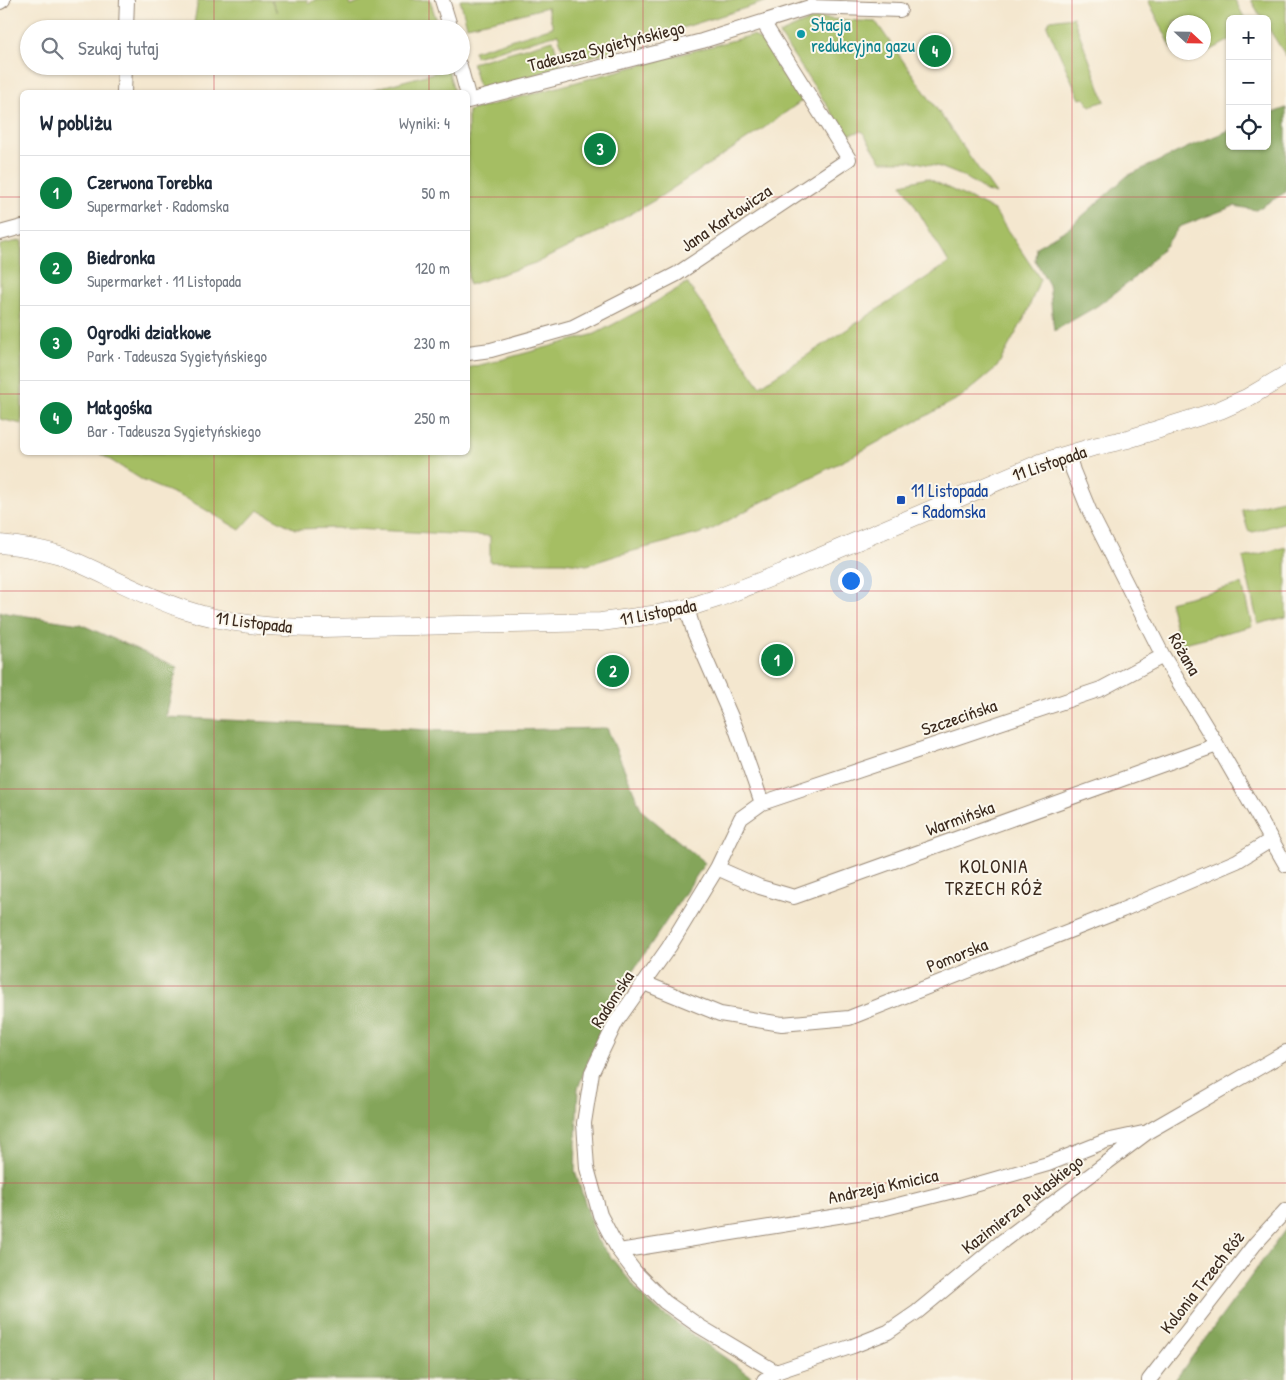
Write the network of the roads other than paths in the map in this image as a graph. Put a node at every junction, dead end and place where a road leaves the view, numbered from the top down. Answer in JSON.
{"nodes":[{"id":1,"x":3,"y":0,"type":"edge"},
{"id":2,"x":127,"y":0,"type":"edge"},
{"id":3,"x":442,"y":0,"type":"edge"},
{"id":4,"x":0,"y":2,"type":"edge"},
{"id":5,"x":900,"y":10,"type":"dead end"},
{"id":6,"x":126,"y":20,"type":"edge"},
{"id":7,"x":448,"y":20,"type":"edge"},
{"id":8,"x":763,"y":22,"type":"junction"},
{"id":9,"x":125,"y":75,"type":"edge"},
{"id":10,"x":462,"y":75,"type":"edge"},
{"id":11,"x":124,"y":90,"type":"edge"},
{"id":12,"x":466,"y":90,"type":"edge"},
{"id":13,"x":470,"y":97,"type":"edge"},
{"id":14,"x":20,"y":228,"type":"edge"},
{"id":15,"x":0,"y":233,"type":"edge"},
{"id":16,"x":470,"y":353,"type":"edge"},
{"id":17,"x":1286,"y":375,"type":"edge"},
{"id":18,"x":1068,"y":454,"type":"junction"},
{"id":19,"x":0,"y":544,"type":"edge"},
{"id":20,"x":687,"y":608,"type":"junction"},
{"id":21,"x":1164,"y":656,"type":"junction"},
{"id":22,"x":1217,"y":745,"type":"junction"},
{"id":23,"x":762,"y":803,"type":"junction"},
{"id":24,"x":1272,"y":840,"type":"junction"},
{"id":25,"x":1286,"y":865,"type":"edge"},
{"id":26,"x":717,"y":868,"type":"junction"},
{"id":27,"x":644,"y":983,"type":"junction"},
{"id":28,"x":1286,"y":1052,"type":"edge"},
{"id":29,"x":1149,"y":1132,"type":"junction"},
{"id":30,"x":1286,"y":1210,"type":"edge"},
{"id":31,"x":619,"y":1252,"type":"junction"},
{"id":32,"x":770,"y":1376,"type":"edge"},
{"id":33,"x":1149,"y":1380,"type":"edge"}],
"edges":[{"from":1,"to":4,"type":"street"},
{"from":2,"to":6,"type":"street"},
{"from":3,"to":7,"type":"street"},
{"from":5,"to":8,"type":"street","name":"Tadeusza Sygietyńskiego"},
{"from":8,"to":13,"type":"street","name":"Tadeusza Sygietyńskiego"},
{"from":8,"to":16,"type":"street","name":"Jana Karłowicza"},
{"from":9,"to":11,"type":"street"},
{"from":10,"to":12,"type":"street"},
{"from":14,"to":15,"type":"street"},
{"from":17,"to":18,"type":"main road","name":"11 Listopada"},
{"from":18,"to":20,"type":"main road","name":"11 Listopada"},
{"from":18,"to":21,"type":"street","name":"Różana"},
{"from":19,"to":20,"type":"main road","name":"11 Listopada"},
{"from":20,"to":23,"type":"street"},
{"from":21,"to":22,"type":"street","name":"Różana"},
{"from":21,"to":23,"type":"street","name":"Szczecińska"},
{"from":22,"to":24,"type":"street","name":"Różana"},
{"from":22,"to":26,"type":"street","name":"Warmińska"},
{"from":23,"to":26,"type":"street","name":"Radomska"},
{"from":24,"to":25,"type":"street","name":"Różana"},
{"from":24,"to":27,"type":"street","name":"Pomorska"},
{"from":26,"to":27,"type":"street","name":"Radomska"},
{"from":27,"to":31,"type":"street","name":"Radomska"},
{"from":28,"to":29,"type":"street","name":"Kazimierza Pułaskiego"},
{"from":29,"to":31,"type":"street","name":"Andrzeja Kmicica"},
{"from":29,"to":32,"type":"street","name":"Kazimierza Pułaskiego"},
{"from":30,"to":33,"type":"street","name":"Kolonia Trzech Róż"},
{"from":31,"to":32,"type":"street","name":"Radomska"}]}
